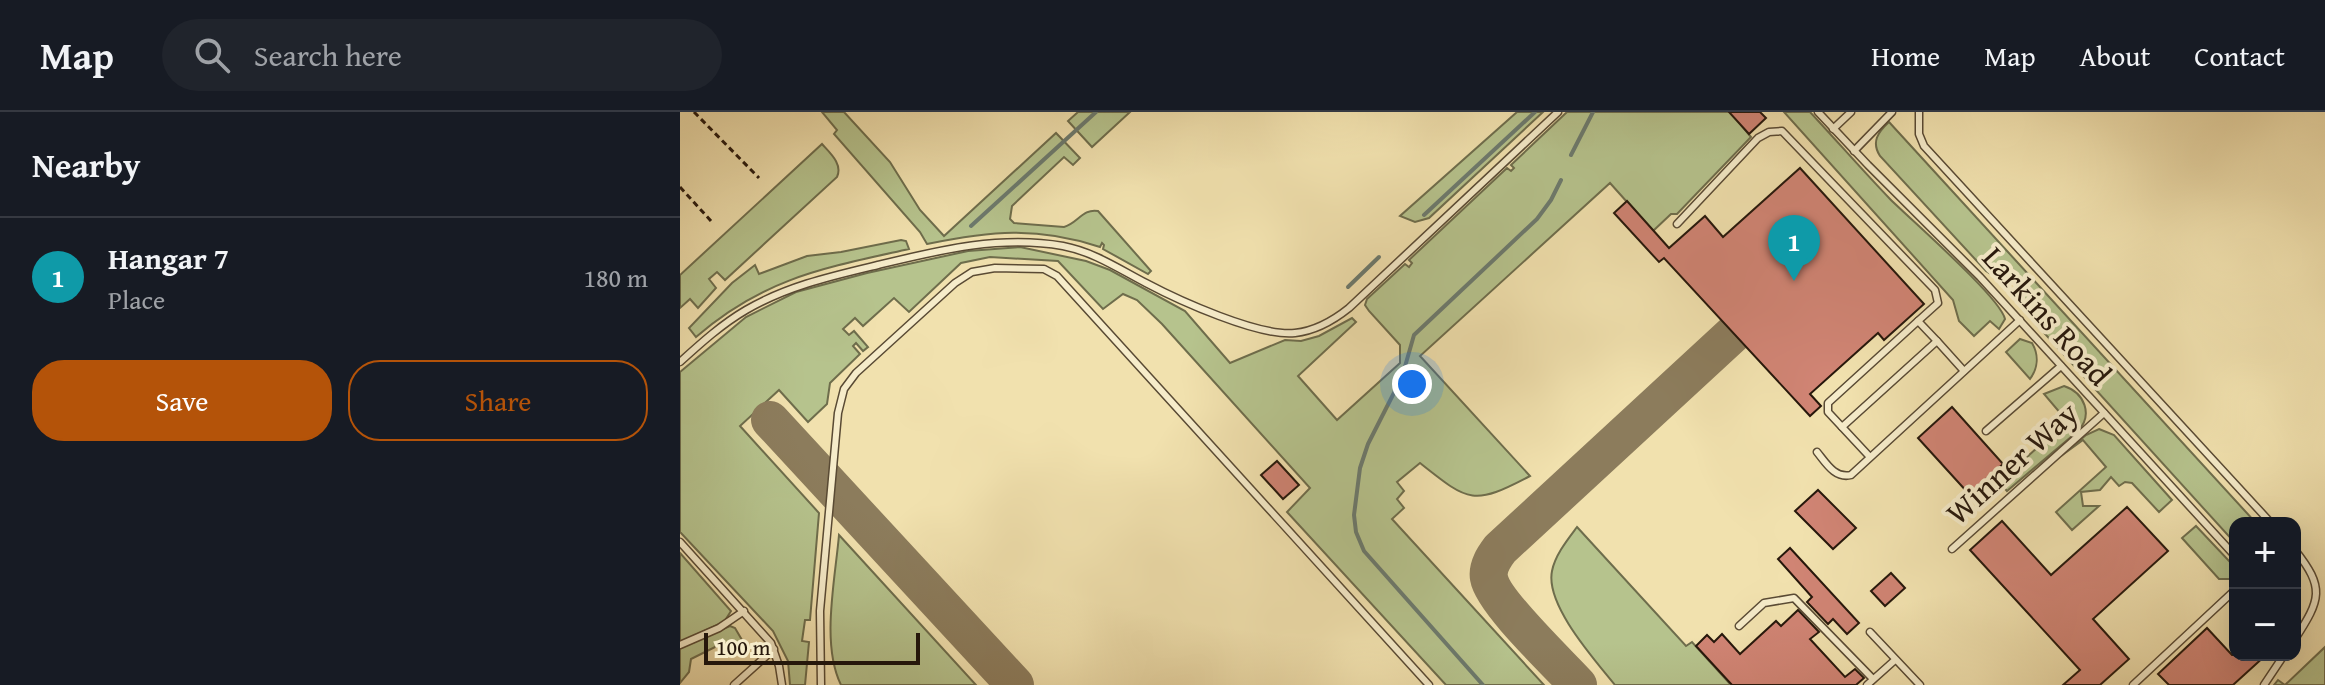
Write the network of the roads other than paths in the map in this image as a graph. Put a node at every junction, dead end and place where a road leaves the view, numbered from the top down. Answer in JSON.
{"nodes":[{"id":1,"x":1558,"y":112,"type":"edge"},
{"id":2,"x":1818,"y":112,"type":"edge"},
{"id":3,"x":1851,"y":112,"type":"edge"},
{"id":4,"x":1892,"y":112,"type":"edge"},
{"id":5,"x":1919,"y":112,"type":"edge"},
{"id":6,"x":1833,"y":129,"type":"junction"},
{"id":7,"x":1854,"y":151,"type":"junction"},
{"id":8,"x":1677,"y":224,"type":"dead end"},
{"id":9,"x":2020,"y":320,"type":"junction"},
{"id":10,"x":1918,"y":321,"type":"junction"},
{"id":11,"x":1937,"y":341,"type":"junction"},
{"id":12,"x":680,"y":362,"type":"edge"},
{"id":13,"x":2061,"y":366,"type":"junction"},
{"id":14,"x":1964,"y":371,"type":"junction"},
{"id":15,"x":2104,"y":413,"type":"junction"},
{"id":16,"x":1842,"y":427,"type":"junction"},
{"id":17,"x":1986,"y":431,"type":"dead end"},
{"id":18,"x":1817,"y":452,"type":"dead end"},
{"id":19,"x":1869,"y":456,"type":"junction"},
{"id":20,"x":2265,"y":517,"type":"edge"},
{"id":21,"x":680,"y":542,"type":"edge"},
{"id":22,"x":1952,"y":549,"type":"dead end"},
{"id":23,"x":2229,"y":549,"type":"edge"},
{"id":24,"x":2301,"y":557,"type":"edge"},
{"id":25,"x":2229,"y":596,"type":"edge"},
{"id":26,"x":744,"y":611,"type":"junction"},
{"id":27,"x":1739,"y":626,"type":"dead end"},
{"id":28,"x":2301,"y":630,"type":"edge"},
{"id":29,"x":1870,"y":632,"type":"dead end"},
{"id":30,"x":680,"y":645,"type":"edge"},
{"id":31,"x":774,"y":649,"type":"junction"},
{"id":32,"x":1895,"y":660,"type":"junction"},
{"id":33,"x":2280,"y":661,"type":"edge"},
{"id":34,"x":1873,"y":679,"type":"junction"},
{"id":35,"x":734,"y":685,"type":"edge"},
{"id":36,"x":782,"y":685,"type":"edge"},
{"id":37,"x":821,"y":685,"type":"edge"},
{"id":38,"x":1429,"y":685,"type":"edge"},
{"id":39,"x":1867,"y":685,"type":"edge"},
{"id":40,"x":1920,"y":685,"type":"edge"},
{"id":41,"x":2133,"y":685,"type":"edge"},
{"id":42,"x":2264,"y":685,"type":"edge"}],
"edges":[{"from":1,"to":12,"type":"lane"},
{"from":2,"to":6,"type":"lane","name":"Larkins Road"},
{"from":3,"to":6,"type":"lane"},
{"from":4,"to":7,"type":"lane"},
{"from":5,"to":20,"type":"lane"},
{"from":6,"to":7,"type":"lane","name":"Larkins Road"},
{"from":7,"to":9,"type":"lane","name":"Larkins Road"},
{"from":8,"to":10,"type":"lane"},
{"from":9,"to":13,"type":"lane","name":"Larkins Road"},
{"from":9,"to":14,"type":"lane"},
{"from":10,"to":11,"type":"lane"},
{"from":10,"to":16,"type":"lane"},
{"from":11,"to":14,"type":"lane"},
{"from":11,"to":16,"type":"lane"},
{"from":13,"to":15,"type":"lane","name":"Larkins Road"},
{"from":13,"to":17,"type":"lane"},
{"from":14,"to":19,"type":"lane"},
{"from":15,"to":22,"type":"lane","name":"Winner Way"},
{"from":15,"to":23,"type":"lane","name":"Larkins Road"},
{"from":16,"to":19,"type":"lane"},
{"from":18,"to":19,"type":"lane"},
{"from":21,"to":26,"type":"lane"},
{"from":24,"to":28,"type":"lane"},
{"from":25,"to":41,"type":"lane"},
{"from":26,"to":30,"type":"lane"},
{"from":26,"to":31,"type":"lane"},
{"from":27,"to":34,"type":"lane"},
{"from":29,"to":32,"type":"lane"},
{"from":31,"to":35,"type":"lane"},
{"from":31,"to":36,"type":"lane"},
{"from":32,"to":34,"type":"lane"},
{"from":32,"to":40,"type":"lane"},
{"from":33,"to":42,"type":"lane"},
{"from":34,"to":39,"type":"lane"},
{"from":37,"to":38,"type":"lane"}]}
